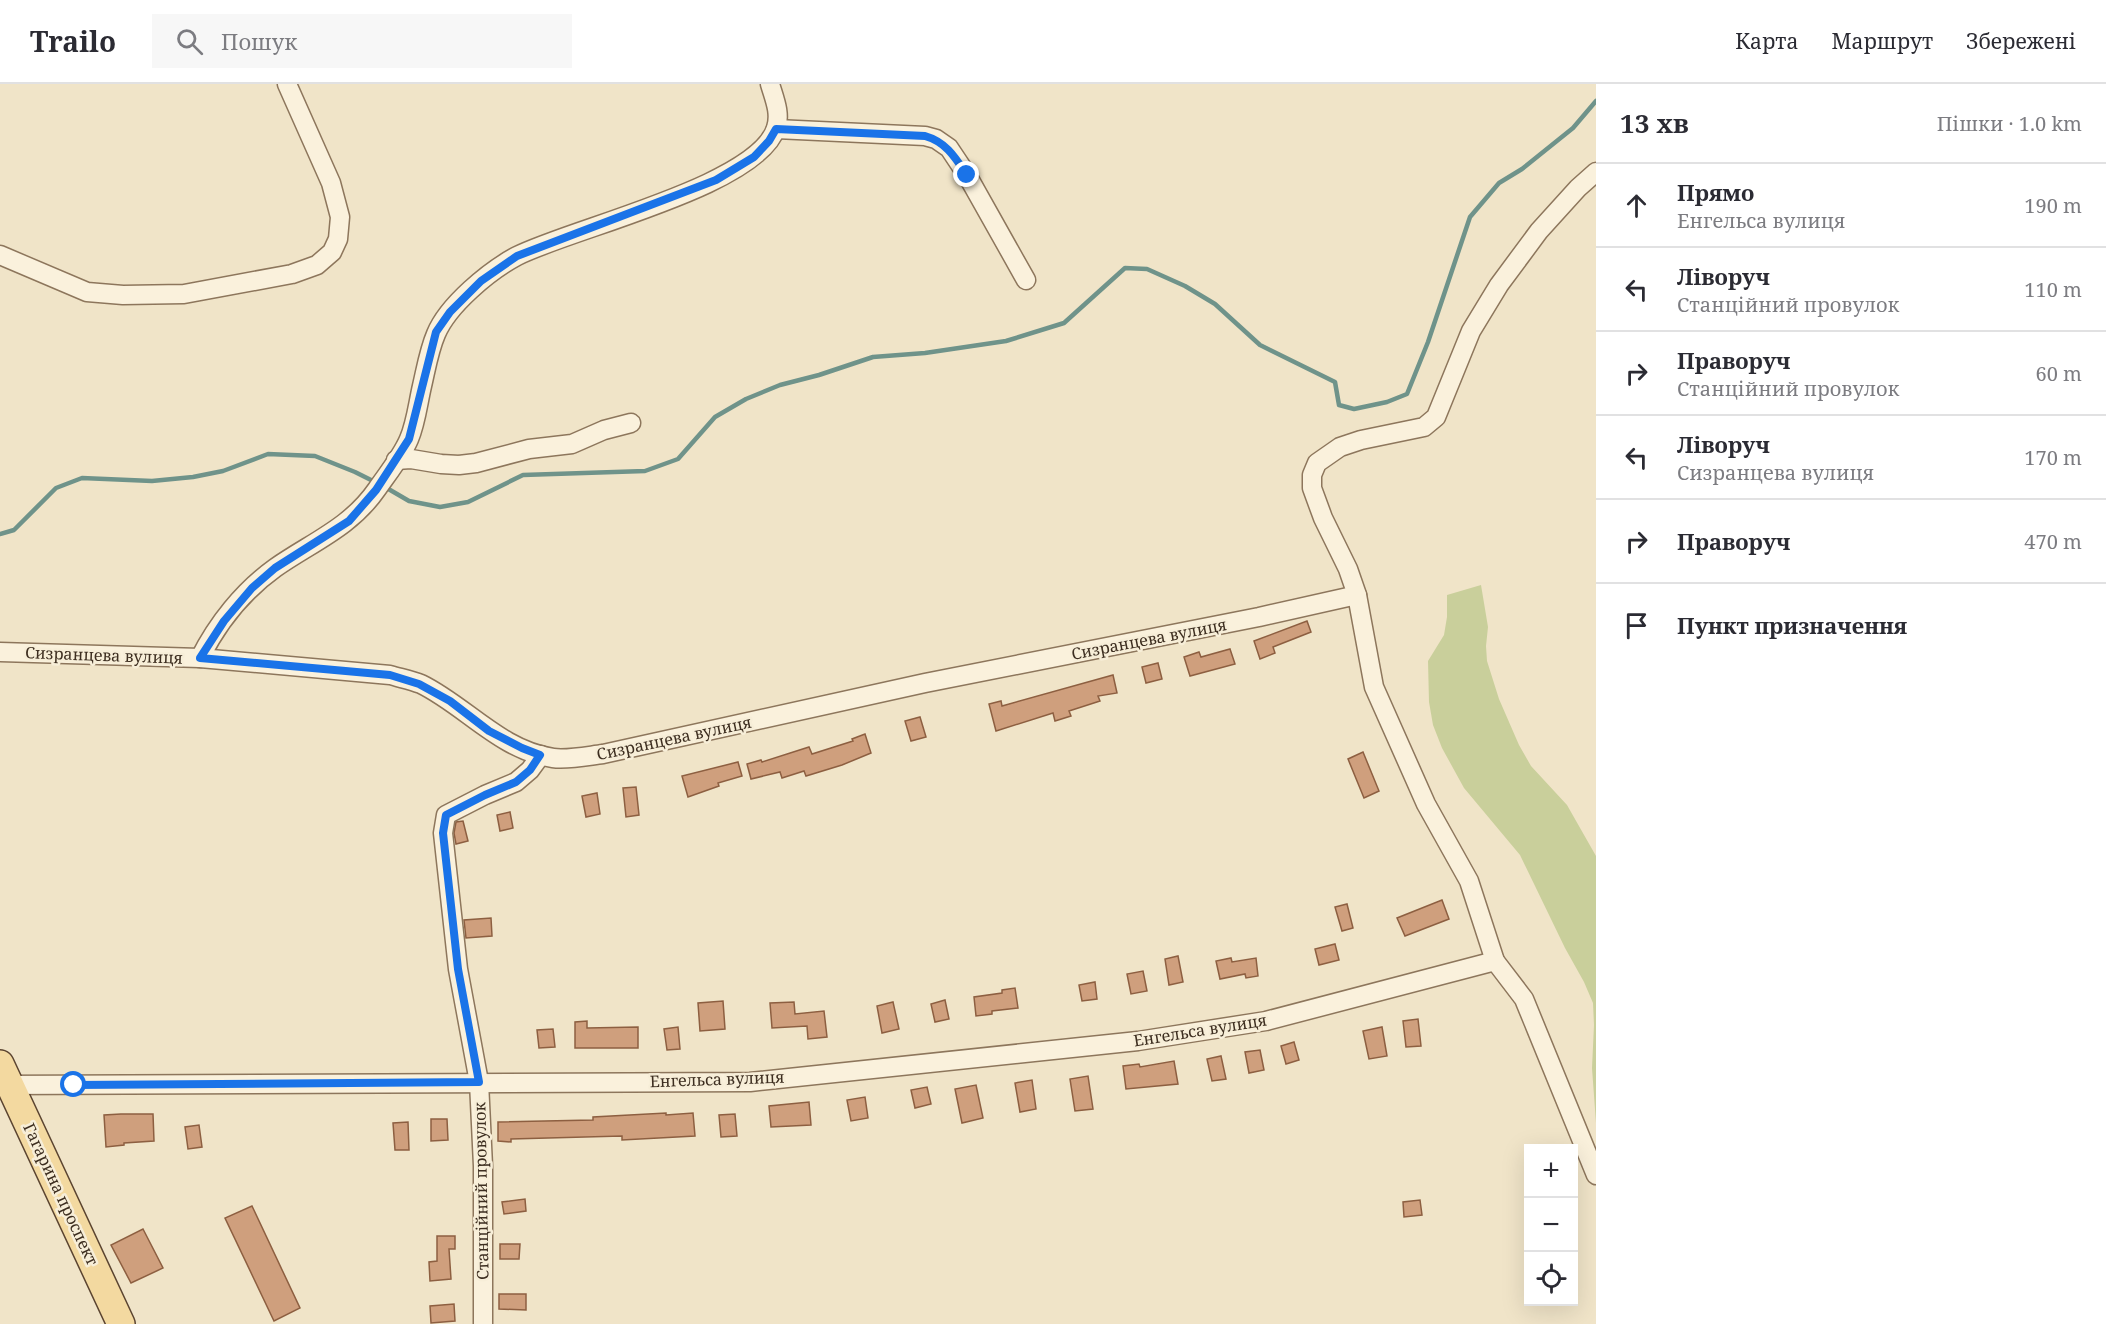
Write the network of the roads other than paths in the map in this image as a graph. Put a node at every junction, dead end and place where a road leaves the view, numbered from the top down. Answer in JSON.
{"nodes":[{"id":1,"x":288,"y":84,"type":"edge"},
{"id":2,"x":770,"y":84,"type":"edge"},
{"id":3,"x":776,"y":129,"type":"junction"},
{"id":4,"x":1596,"y":172,"type":"edge"},
{"id":5,"x":0,"y":255,"type":"edge"},
{"id":6,"x":1026,"y":280,"type":"dead end"},
{"id":7,"x":631,"y":423,"type":"dead end"},
{"id":8,"x":396,"y":460,"type":"junction"},
{"id":9,"x":1357,"y":595,"type":"junction"},
{"id":10,"x":0,"y":652,"type":"edge"},
{"id":11,"x":200,"y":658,"type":"junction"},
{"id":12,"x":540,"y":755,"type":"junction"},
{"id":13,"x":1495,"y":961,"type":"junction"},
{"id":14,"x":3,"y":1078,"type":"edge"},
{"id":15,"x":479,"y":1082,"type":"junction"},
{"id":16,"x":1596,"y":1175,"type":"edge"},
{"id":17,"x":121,"y":1324,"type":"edge"},
{"id":18,"x":483,"y":1324,"type":"edge"}],
"edges":[{"from":1,"to":5,"type":"street"},
{"from":2,"to":3,"type":"street"},
{"from":3,"to":6,"type":"street"},
{"from":3,"to":8,"type":"street"},
{"from":4,"to":9,"type":"street"},
{"from":7,"to":8,"type":"street"},
{"from":8,"to":11,"type":"street"},
{"from":9,"to":12,"type":"street","name":"Сизранцева вулиця"},
{"from":9,"to":13,"type":"street"},
{"from":10,"to":11,"type":"street","name":"Сизранцева вулиця"},
{"from":11,"to":12,"type":"street","name":"Сизранцева вулиця"},
{"from":12,"to":15,"type":"street","name":"Станційний провулок"},
{"from":13,"to":15,"type":"street","name":"Енгельса вулиця"},
{"from":13,"to":16,"type":"street"},
{"from":14,"to":15,"type":"street","name":"Енгельса вулиця"},
{"from":14,"to":17,"type":"main road","name":"Гагарина проспект"},
{"from":15,"to":18,"type":"street","name":"Станційний провулок"}]}
